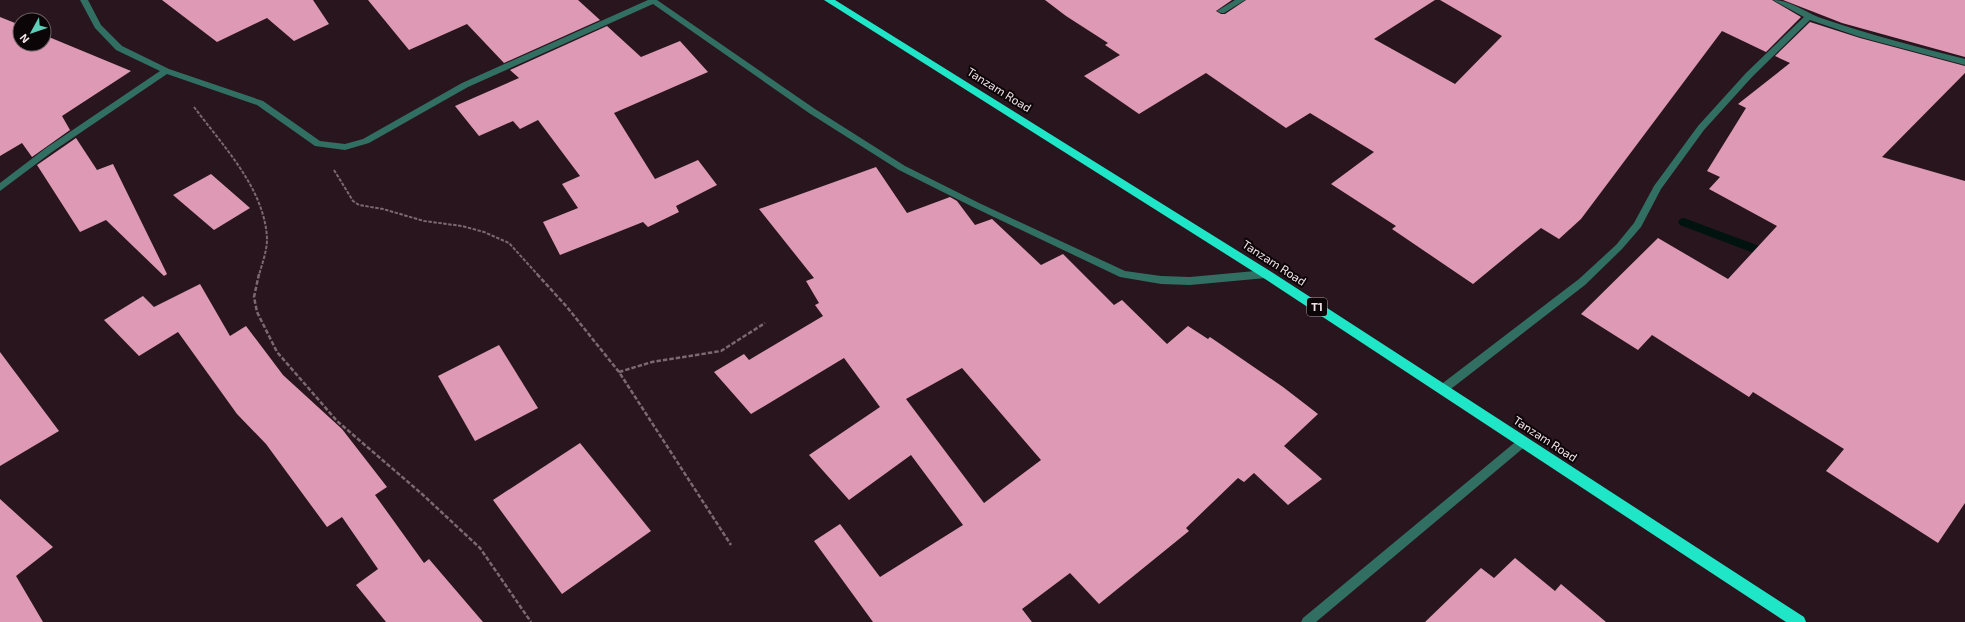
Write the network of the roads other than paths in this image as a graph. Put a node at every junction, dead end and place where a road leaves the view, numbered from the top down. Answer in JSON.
{"nodes":[{"id":1,"x":84,"y":0,"type":"edge"},
{"id":2,"x":829,"y":0,"type":"edge"},
{"id":3,"x":1241,"y":0,"type":"edge"},
{"id":4,"x":1776,"y":0,"type":"edge"},
{"id":5,"x":653,"y":1,"type":"edge"},
{"id":6,"x":1221,"y":11,"type":"dead end"},
{"id":7,"x":1809,"y":17,"type":"junction"},
{"id":8,"x":1965,"y":62,"type":"edge"},
{"id":9,"x":166,"y":71,"type":"junction"},
{"id":10,"x":0,"y":188,"type":"edge"},
{"id":11,"x":1266,"y":274,"type":"junction"},
{"id":12,"x":1443,"y":389,"type":"junction"},
{"id":13,"x":1523,"y":442,"type":"junction"},
{"id":14,"x":1307,"y":622,"type":"edge"},
{"id":15,"x":1799,"y":622,"type":"edge"}],
"edges":[{"from":1,"to":9,"type":"street"},
{"from":2,"to":11,"type":"highway","name":"Tanzam Road","number":"T1"},
{"from":3,"to":6,"type":"street"},
{"from":4,"to":7,"type":"street"},
{"from":5,"to":9,"type":"street"},
{"from":5,"to":11,"type":"street"},
{"from":7,"to":8,"type":"street"},
{"from":7,"to":12,"type":"street"},
{"from":9,"to":10,"type":"street"},
{"from":11,"to":12,"type":"highway","name":"Tanzam Road","number":"T1"},
{"from":12,"to":13,"type":"highway","name":"Tanzam Road","number":"T1"},
{"from":13,"to":14,"type":"street"},
{"from":13,"to":15,"type":"highway","name":"Tanzam Road","number":"T1"}]}
